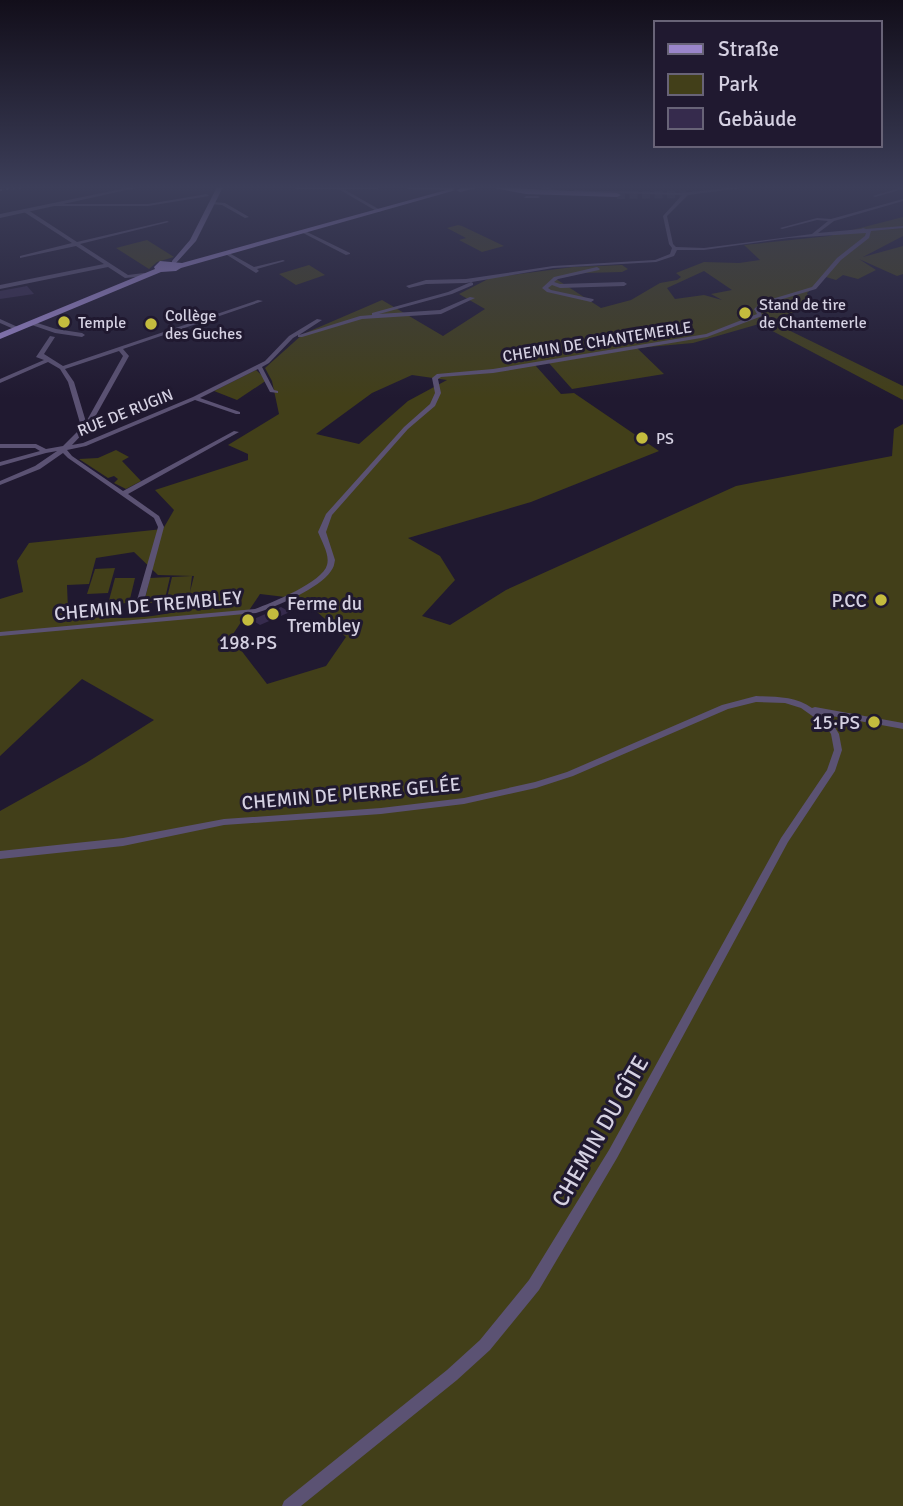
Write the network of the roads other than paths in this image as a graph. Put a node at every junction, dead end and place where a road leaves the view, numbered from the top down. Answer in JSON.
{"nodes":[{"id":1,"x":97,"y":257,"type":"edge"},
{"id":2,"x":182,"y":257,"type":"edge"},
{"id":3,"x":212,"y":257,"type":"edge"},
{"id":4,"x":234,"y":257,"type":"edge"},
{"id":5,"x":667,"y":257,"type":"edge"},
{"id":6,"x":841,"y":257,"type":"edge"},
{"id":7,"x":283,"y":261,"type":"dead end"},
{"id":8,"x":177,"y":264,"type":"junction"},
{"id":9,"x":626,"y":264,"type":"junction"},
{"id":10,"x":108,"y":265,"type":"junction"},
{"id":11,"x":150,"y":274,"type":"junction"},
{"id":12,"x":489,"y":277,"type":"junction"},
{"id":13,"x":551,"y":284,"type":"junction"},
{"id":14,"x":624,"y":284,"type":"dead end"},
{"id":15,"x":409,"y":286,"type":"dead end"},
{"id":16,"x":0,"y":287,"type":"edge"},
{"id":17,"x":472,"y":298,"type":"dead end"},
{"id":18,"x":591,"y":300,"type":"dead end"},
{"id":19,"x":260,"y":301,"type":"dead end"},
{"id":20,"x":362,"y":317,"type":"junction"},
{"id":21,"x":319,"y":320,"type":"dead end"},
{"id":22,"x":0,"y":321,"type":"edge"},
{"id":23,"x":31,"y":323,"type":"junction"},
{"id":24,"x":18,"y":329,"type":"junction"},
{"id":25,"x":54,"y":334,"type":"junction"},
{"id":26,"x":82,"y":335,"type":"dead end"},
{"id":27,"x":0,"y":336,"type":"edge"},
{"id":28,"x":283,"y":345,"type":"junction"},
{"id":29,"x":121,"y":351,"type":"junction"},
{"id":30,"x":41,"y":355,"type":"junction"},
{"id":31,"x":48,"y":360,"type":"junction"},
{"id":32,"x":30,"y":366,"type":"junction"},
{"id":33,"x":259,"y":366,"type":"junction"},
{"id":34,"x":62,"y":368,"type":"junction"},
{"id":35,"x":447,"y":373,"type":"joint"},
{"id":36,"x":0,"y":381,"type":"edge"},
{"id":37,"x":276,"y":392,"type":"dead end"},
{"id":38,"x":195,"y":398,"type":"junction"},
{"id":39,"x":238,"y":413,"type":"dead end"},
{"id":40,"x":83,"y":423,"type":"dead end"},
{"id":41,"x":236,"y":432,"type":"dead end"},
{"id":42,"x":0,"y":446,"type":"edge"},
{"id":43,"x":64,"y":450,"type":"junction"},
{"id":44,"x":45,"y":451,"type":"junction"},
{"id":45,"x":0,"y":464,"type":"edge"},
{"id":46,"x":0,"y":483,"type":"edge"},
{"id":47,"x":124,"y":493,"type":"junction"},
{"id":48,"x":139,"y":607,"type":"dead end"},
{"id":49,"x":0,"y":634,"type":"edge"},
{"id":50,"x":814,"y":710,"type":"junction"},
{"id":51,"x":903,"y":726,"type":"edge"},
{"id":52,"x":0,"y":855,"type":"edge"},
{"id":53,"x":289,"y":1506,"type":"edge"}],
"edges":[{"from":1,"to":10,"type":"street"},
{"from":2,"to":8,"type":"main road"},
{"from":3,"to":8,"type":"main road"},
{"from":4,"to":7,"type":"street"},
{"from":5,"to":9,"type":"street"},
{"from":6,"to":35,"type":"street","name":"CHEMIN DE CHANTEMERLE"},
{"from":8,"to":11,"type":"main road"},
{"from":9,"to":12,"type":"street"},
{"from":9,"to":13,"type":"street"},
{"from":10,"to":11,"type":"street"},
{"from":10,"to":16,"type":"street"},
{"from":11,"to":23,"type":"main road"},
{"from":12,"to":15,"type":"street"},
{"from":12,"to":20,"type":"street"},
{"from":13,"to":14,"type":"street"},
{"from":13,"to":18,"type":"street"},
{"from":17,"to":20,"type":"street","name":"RUE DE RUGIN"},
{"from":19,"to":29,"type":"street"},
{"from":20,"to":28,"type":"street","name":"RUE DE RUGIN"},
{"from":21,"to":28,"type":"street","name":"RUE DE RUGIN"},
{"from":22,"to":24,"type":"street"},
{"from":23,"to":24,"type":"main road"},
{"from":23,"to":25,"type":"street"},
{"from":24,"to":27,"type":"main road"},
{"from":25,"to":26,"type":"street"},
{"from":25,"to":30,"type":"street"},
{"from":28,"to":33,"type":"street","name":"RUE DE RUGIN"},
{"from":29,"to":34,"type":"street"},
{"from":29,"to":43,"type":"street"},
{"from":30,"to":31,"type":"street"},
{"from":30,"to":32,"type":"street"},
{"from":31,"to":32,"type":"street"},
{"from":31,"to":34,"type":"street"},
{"from":32,"to":36,"type":"street"},
{"from":33,"to":37,"type":"street"},
{"from":33,"to":38,"type":"street","name":"RUE DE RUGIN"},
{"from":34,"to":40,"type":"street"},
{"from":35,"to":49,"type":"street","name":"CHEMIN DE TREMBLEY"},
{"from":38,"to":39,"type":"street","name":"RUE DE RUGIN"},
{"from":38,"to":43,"type":"street","name":"RUE DE RUGIN"},
{"from":41,"to":47,"type":"street"},
{"from":42,"to":44,"type":"street"},
{"from":43,"to":44,"type":"street"},
{"from":43,"to":46,"type":"street"},
{"from":43,"to":47,"type":"street"},
{"from":44,"to":45,"type":"street"},
{"from":47,"to":48,"type":"street"},
{"from":50,"to":51,"type":"street","name":"CHEMIN DE PIERRE GELÉE"},
{"from":50,"to":52,"type":"street","name":"CHEMIN DE PIERRE GELÉE"},
{"from":50,"to":53,"type":"street","name":"CHEMIN DU GÎTE"}]}
